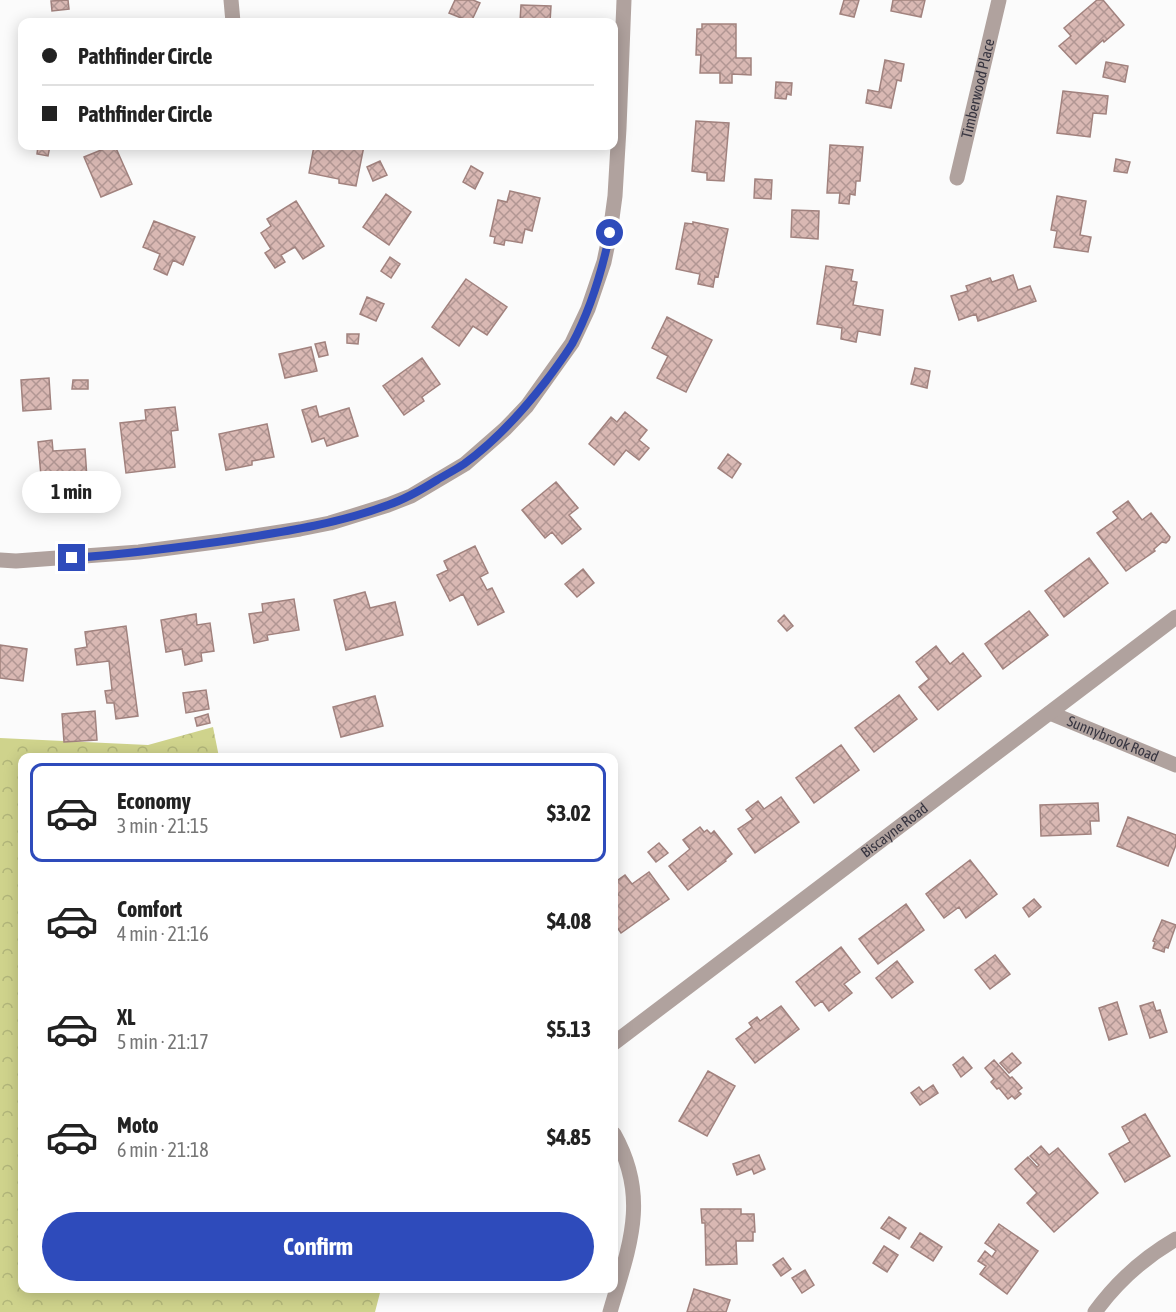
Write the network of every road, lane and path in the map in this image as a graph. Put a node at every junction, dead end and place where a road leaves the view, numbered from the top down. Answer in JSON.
{"nodes":[{"id":1,"x":231,"y":0,"type":"edge"},
{"id":2,"x":624,"y":0,"type":"edge"},
{"id":3,"x":999,"y":0,"type":"edge"},
{"id":4,"x":233,"y":18,"type":"edge"},
{"id":5,"x":618,"y":145,"type":"edge"},
{"id":6,"x":618,"y":150,"type":"edge"},
{"id":7,"x":957,"y":178,"type":"dead end"},
{"id":8,"x":0,"y":560,"type":"edge"},
{"id":9,"x":1176,"y":617,"type":"edge"},
{"id":10,"x":1050,"y":714,"type":"junction"},
{"id":11,"x":1176,"y":765,"type":"edge"},
{"id":12,"x":618,"y":1040,"type":"edge"},
{"id":13,"x":618,"y":1141,"type":"edge"},
{"id":14,"x":1176,"y":1239,"type":"edge"},
{"id":15,"x":618,"y":1285,"type":"edge"},
{"id":16,"x":616,"y":1293,"type":"edge"},
{"id":17,"x":610,"y":1312,"type":"edge"},
{"id":18,"x":1095,"y":1312,"type":"edge"}],
"edges":[{"from":1,"to":4,"type":"street"},
{"from":2,"to":5,"type":"street"},
{"from":3,"to":7,"type":"street","name":"Timberwood Place"},
{"from":6,"to":8,"type":"street"},
{"from":9,"to":10,"type":"street","name":"Biscayne Road"},
{"from":10,"to":11,"type":"street","name":"Sunnybrook Road"},
{"from":10,"to":12,"type":"street","name":"Biscayne Road"},
{"from":13,"to":15,"type":"street"},
{"from":14,"to":18,"type":"street"},
{"from":16,"to":17,"type":"street"}]}
